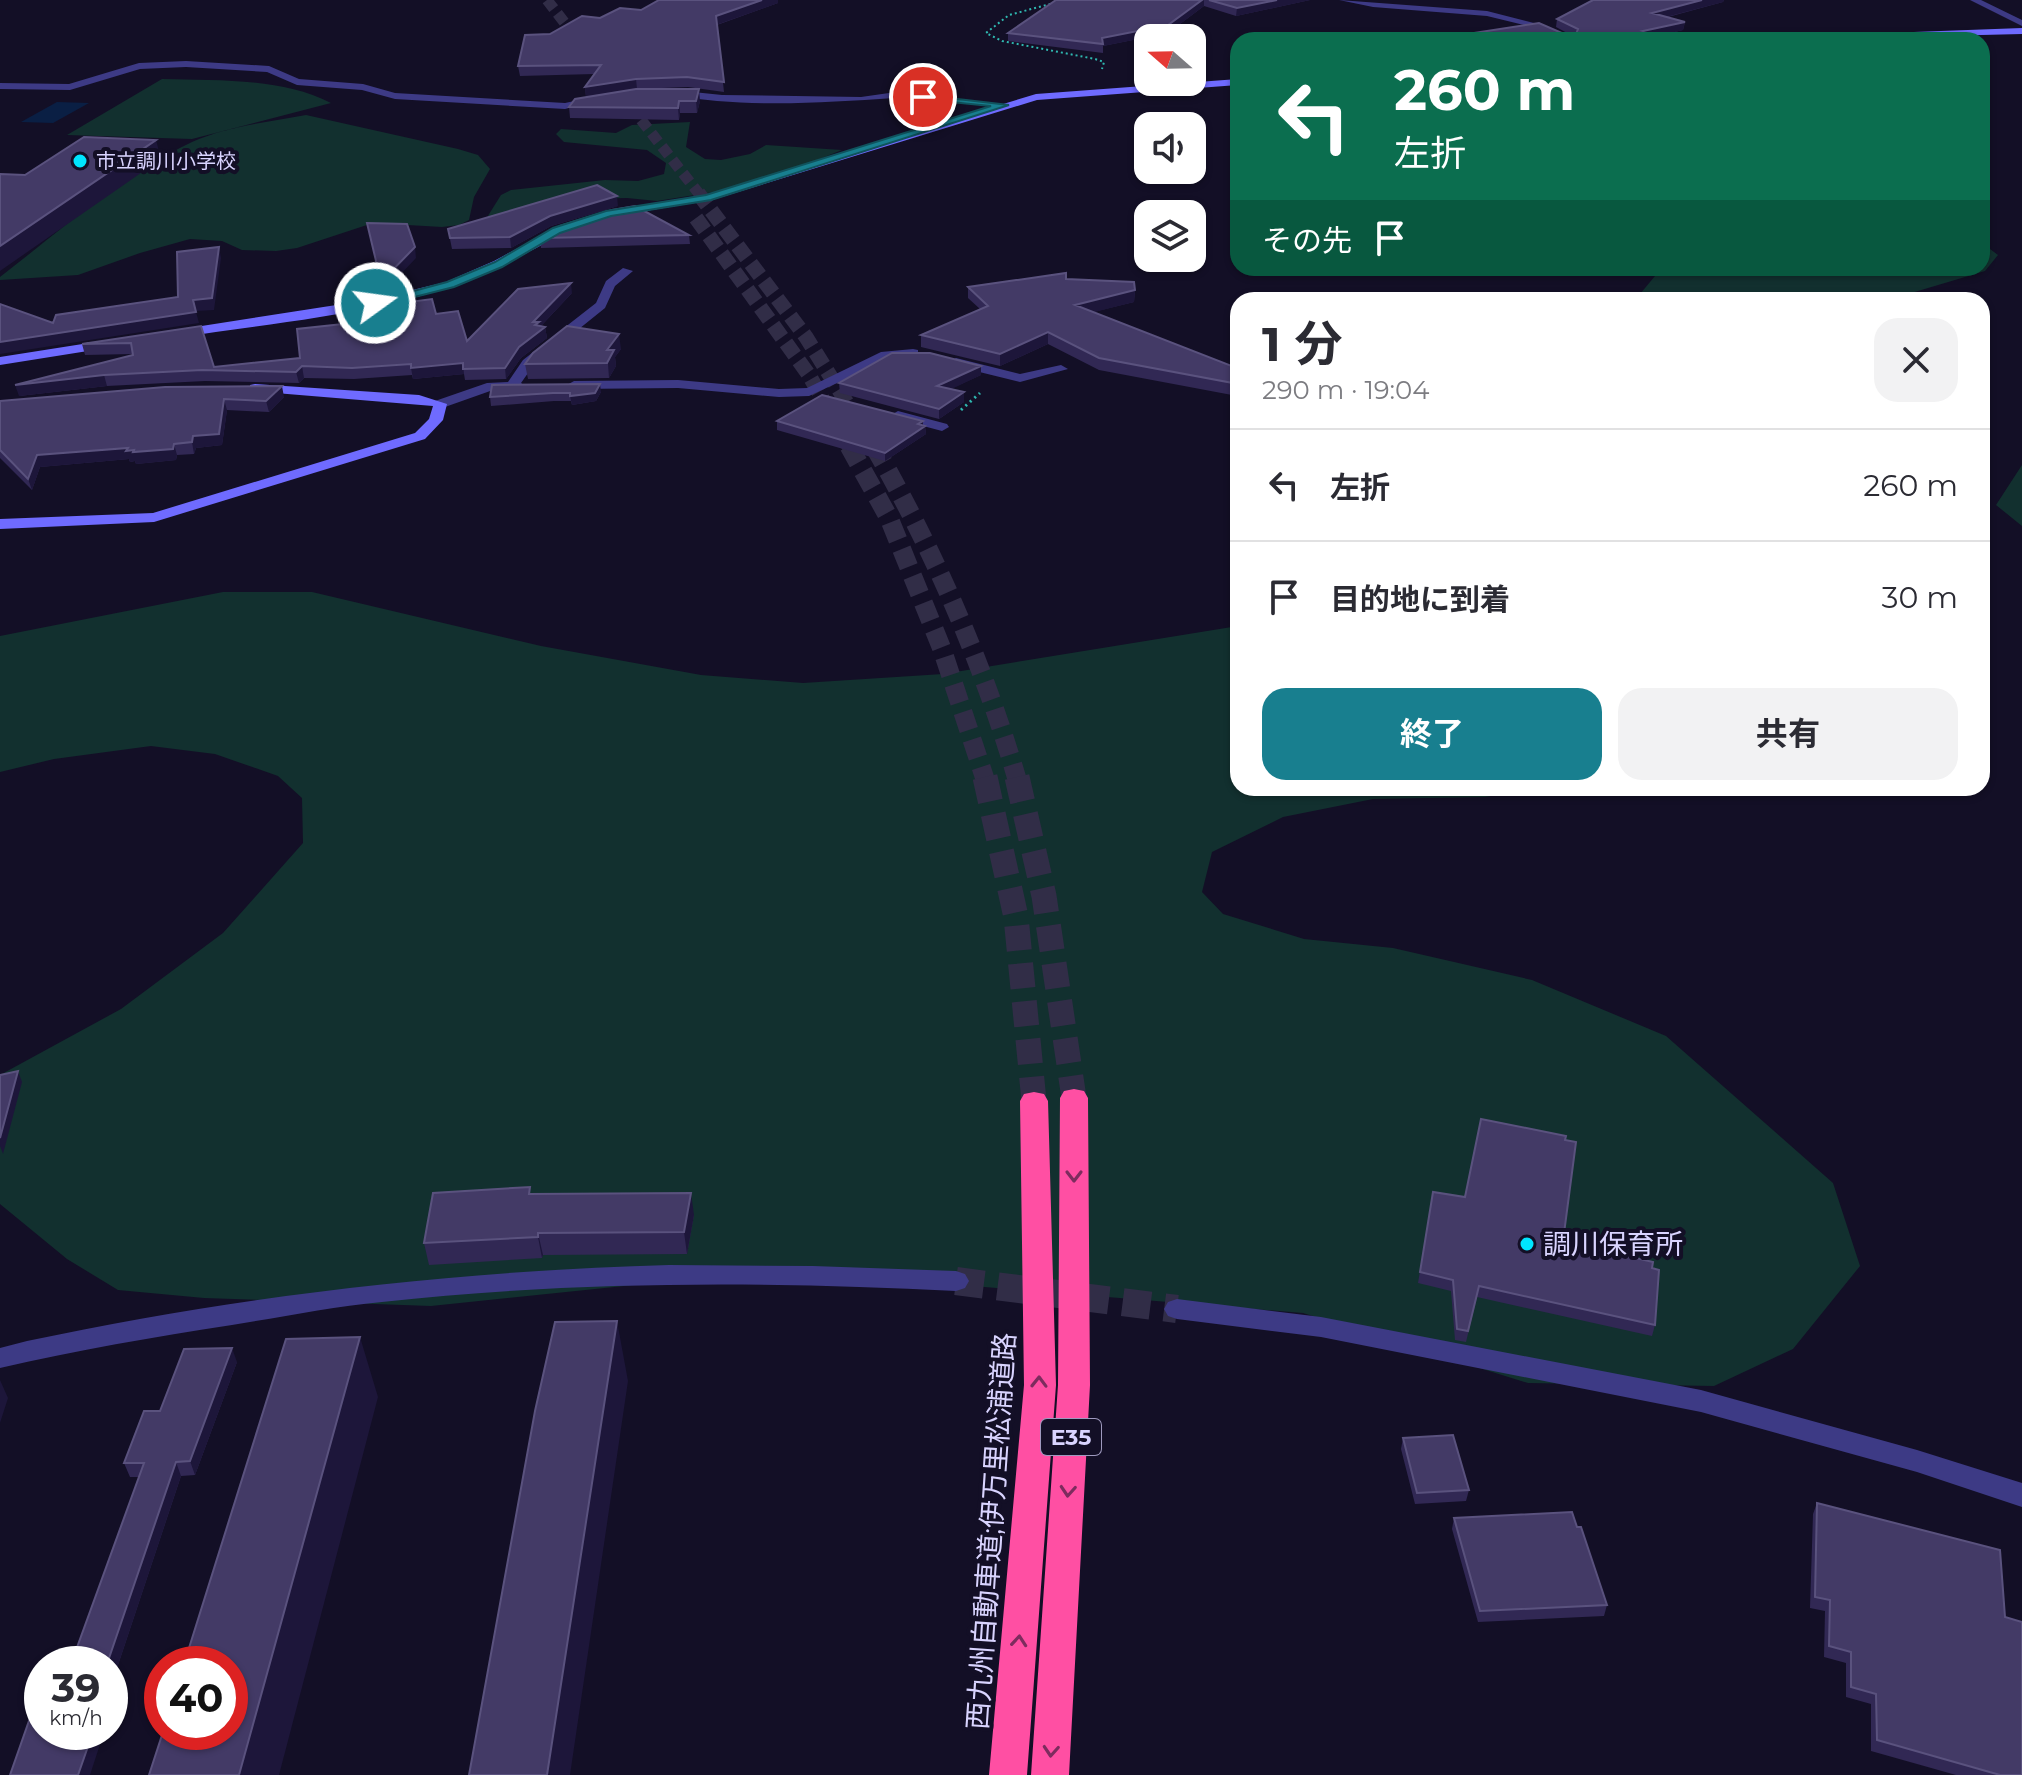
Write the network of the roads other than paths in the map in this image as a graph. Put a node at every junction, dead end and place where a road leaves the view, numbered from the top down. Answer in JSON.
{"nodes":[{"id":1,"x":1343,"y":0,"type":"edge"},
{"id":2,"x":1974,"y":0,"type":"edge"},
{"id":3,"x":2022,"y":23,"type":"edge"},
{"id":4,"x":2022,"y":31,"type":"edge"},
{"id":5,"x":1558,"y":32,"type":"edge"},
{"id":6,"x":1990,"y":32,"type":"edge"},
{"id":7,"x":1230,"y":83,"type":"edge"},
{"id":8,"x":0,"y":86,"type":"edge"},
{"id":9,"x":663,"y":94,"type":"edge"},
{"id":10,"x":607,"y":99,"type":"edge"},
{"id":11,"x":1005,"y":105,"type":"junction"},
{"id":12,"x":596,"y":218,"type":"edge"},
{"id":13,"x":570,"y":226,"type":"edge"},
{"id":14,"x":627,"y":271,"type":"dead end"},
{"id":15,"x":159,"y":336,"type":"edge"},
{"id":16,"x":128,"y":341,"type":"edge"},
{"id":17,"x":0,"y":361,"type":"edge"},
{"id":18,"x":1061,"y":369,"type":"dead end"},
{"id":19,"x":512,"y":386,"type":"junction"},
{"id":20,"x":233,"y":388,"type":"edge"},
{"id":21,"x":809,"y":392,"type":"junction"},
{"id":22,"x":839,"y":400,"type":"edge"},
{"id":23,"x":440,"y":404,"type":"junction"},
{"id":24,"x":883,"y":411,"type":"edge"},
{"id":25,"x":942,"y":427,"type":"road end"},
{"id":26,"x":0,"y":524,"type":"edge"},
{"id":27,"x":1074,"y":1098,"type":"tunnel mouth"},
{"id":28,"x":1034,"y":1101,"type":"tunnel mouth"},
{"id":29,"x":956,"y":1281,"type":"tunnel mouth"},
{"id":30,"x":1177,"y":1309,"type":"tunnel mouth"},
{"id":31,"x":0,"y":1358,"type":"edge"},
{"id":32,"x":2022,"y":1495,"type":"edge"},
{"id":33,"x":1008,"y":1775,"type":"edge"},
{"id":34,"x":1050,"y":1775,"type":"edge"}],
"edges":[{"from":1,"to":5,"type":"street"},
{"from":2,"to":3,"type":"street"},
{"from":4,"to":6,"type":"street"},
{"from":7,"to":11,"type":"street"},
{"from":8,"to":10,"type":"street"},
{"from":9,"to":11,"type":"street"},
{"from":11,"to":12,"type":"street"},
{"from":13,"to":15,"type":"street"},
{"from":14,"to":19,"type":"street"},
{"from":16,"to":17,"type":"street"},
{"from":18,"to":21,"type":"street"},
{"from":19,"to":21,"type":"street"},
{"from":19,"to":23,"type":"street"},
{"from":20,"to":23,"type":"street"},
{"from":21,"to":22,"type":"street"},
{"from":23,"to":26,"type":"street"},
{"from":24,"to":25,"type":"street"},
{"from":27,"to":34,"type":"highway","number":"E35","one_way":true},
{"from":33,"to":28,"type":"highway","name":"西九州自動車道;伊万里松浦道路","number":"E35","one_way":true},
{"from":29,"to":31,"type":"street"},
{"from":30,"to":32,"type":"street"}]}
